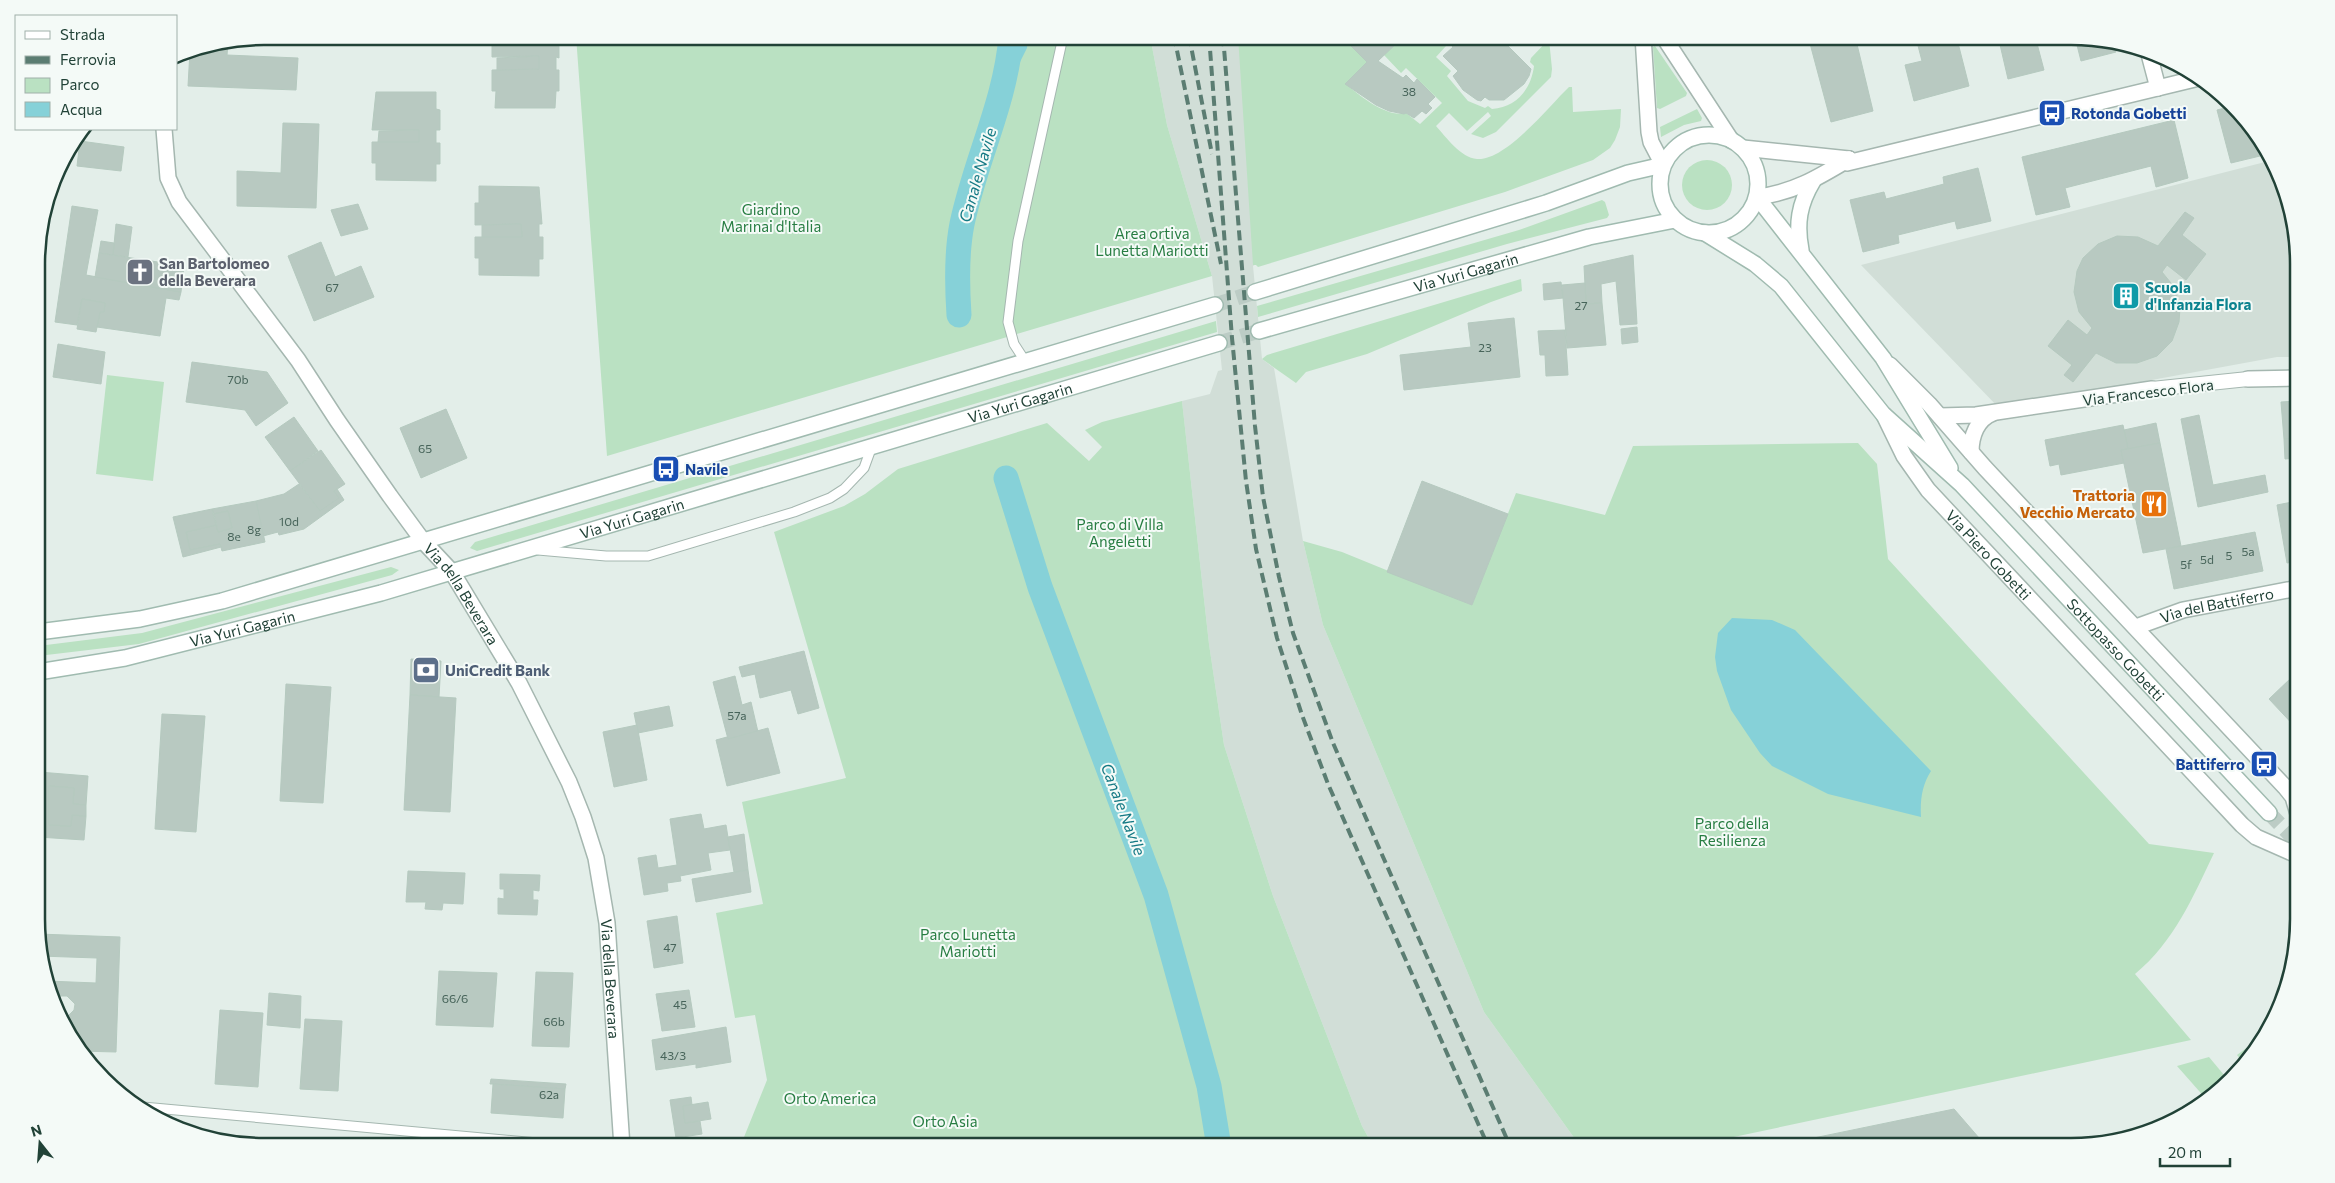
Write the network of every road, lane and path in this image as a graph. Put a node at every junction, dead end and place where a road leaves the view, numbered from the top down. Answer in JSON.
{"nodes":[{"id":1,"x":1061,"y":45,"type":"edge"},
{"id":2,"x":1644,"y":45,"type":"edge"},
{"id":3,"x":1669,"y":45,"type":"edge"},
{"id":4,"x":2151,"y":60,"type":"edge"},
{"id":5,"x":2190,"y":80,"type":"edge"},
{"id":6,"x":2158,"y":88,"type":"junction"},
{"id":7,"x":164,"y":130,"type":"edge"},
{"id":8,"x":1737,"y":144,"type":"junction"},
{"id":9,"x":1850,"y":159,"type":"junction"},
{"id":10,"x":1663,"y":165,"type":"junction"},
{"id":11,"x":1813,"y":181,"type":"junction"},
{"id":12,"x":1757,"y":197,"type":"junction"},
{"id":13,"x":1675,"y":220,"type":"junction"},
{"id":14,"x":1705,"y":233,"type":"junction"},
{"id":15,"x":1801,"y":251,"type":"junction"},
{"id":16,"x":1255,"y":292,"type":"tunnel mouth"},
{"id":17,"x":1215,"y":304,"type":"tunnel mouth"},
{"id":18,"x":1259,"y":331,"type":"tunnel mouth"},
{"id":19,"x":1219,"y":343,"type":"tunnel mouth"},
{"id":20,"x":1883,"y":358,"type":"junction"},
{"id":21,"x":1025,"y":362,"type":"junction"},
{"id":22,"x":2290,"y":378,"type":"edge"},
{"id":23,"x":2248,"y":379,"type":"joint"},
{"id":24,"x":2152,"y":389,"type":"joint"},
{"id":25,"x":1999,"y":411,"type":"junction"},
{"id":26,"x":1883,"y":414,"type":"junction"},
{"id":27,"x":1940,"y":416,"type":"junction"},
{"id":28,"x":872,"y":446,"type":"junction"},
{"id":29,"x":1972,"y":452,"type":"junction"},
{"id":30,"x":1962,"y":485,"type":"junction"},
{"id":31,"x":423,"y":541,"type":"junction"},
{"id":32,"x":528,"y":549,"type":"junction"},
{"id":33,"x":452,"y":572,"type":"junction"},
{"id":34,"x":2290,"y":590,"type":"edge"},
{"id":35,"x":2136,"y":627,"type":"junction"},
{"id":36,"x":45,"y":631,"type":"edge"},
{"id":37,"x":45,"y":671,"type":"edge"},
{"id":38,"x":2290,"y":793,"type":"edge"},
{"id":39,"x":2269,"y":813,"type":"tunnel mouth"},
{"id":40,"x":2290,"y":852,"type":"edge"},
{"id":41,"x":152,"y":1108,"type":"edge"},
{"id":42,"x":482,"y":1138,"type":"edge"},
{"id":43,"x":621,"y":1138,"type":"edge"}],
"edges":[{"from":1,"to":21,"type":"lane"},
{"from":2,"to":10,"type":"main road"},
{"from":3,"to":8,"type":"main road"},
{"from":4,"to":6,"type":"main road"},
{"from":5,"to":6,"type":"main road"},
{"from":6,"to":9,"type":"main road"},
{"from":7,"to":31,"type":"main road","name":"Via della Beverara"},
{"from":8,"to":9,"type":"main road"},
{"from":8,"to":10,"type":"main road"},
{"from":8,"to":12,"type":"main road"},
{"from":9,"to":11,"type":"main road"},
{"from":10,"to":13,"type":"main road"},
{"from":10,"to":16,"type":"main road"},
{"from":11,"to":12,"type":"main road"},
{"from":11,"to":15,"type":"main road"},
{"from":12,"to":14,"type":"main road"},
{"from":12,"to":15,"type":"main road"},
{"from":13,"to":14,"type":"main road"},
{"from":13,"to":18,"type":"main road","name":"Via Yuri Gagarin"},
{"from":14,"to":26,"type":"main road","name":"Via Piero Gobetti"},
{"from":15,"to":20,"type":"main road"},
{"from":17,"to":21,"type":"main road"},
{"from":19,"to":28,"type":"main road","name":"Via Yuri Gagarin"},
{"from":20,"to":27,"type":"main road"},
{"from":20,"to":30,"type":"main road","name":"Sottopasso Gobetti"},
{"from":21,"to":31,"type":"main road"},
{"from":22,"to":23,"type":"main road","name":"Via Francesco Flora"},
{"from":23,"to":24,"type":"street","name":"Via Francesco Flora"},
{"from":24,"to":25,"type":"main road","name":"Via Francesco Flora"},
{"from":25,"to":27,"type":"main road","name":"Via Francesco Flora"},
{"from":25,"to":29,"type":"main road","name":"Via Francesco Flora"},
{"from":26,"to":30,"type":"main road","name":"Sottopasso Gobetti"},
{"from":26,"to":40,"type":"main road","name":"Via Piero Gobetti"},
{"from":27,"to":29,"type":"main road"},
{"from":28,"to":32,"type":"main road","name":"Via Yuri Gagarin"},
{"from":28,"to":32,"type":"lane"},
{"from":29,"to":35,"type":"main road"},
{"from":30,"to":39,"type":"main road","name":"Sottopasso Gobetti"},
{"from":31,"to":33,"type":"main road","name":"Via della Beverara"},
{"from":31,"to":36,"type":"main road"},
{"from":32,"to":33,"type":"main road","name":"Via Yuri Gagarin"},
{"from":33,"to":37,"type":"main road","name":"Via Yuri Gagarin"},
{"from":33,"to":43,"type":"main road","name":"Via della Beverara"},
{"from":34,"to":35,"type":"main road","name":"Via del Battiferro"},
{"from":35,"to":38,"type":"main road"},
{"from":41,"to":42,"type":"lane"}]}
